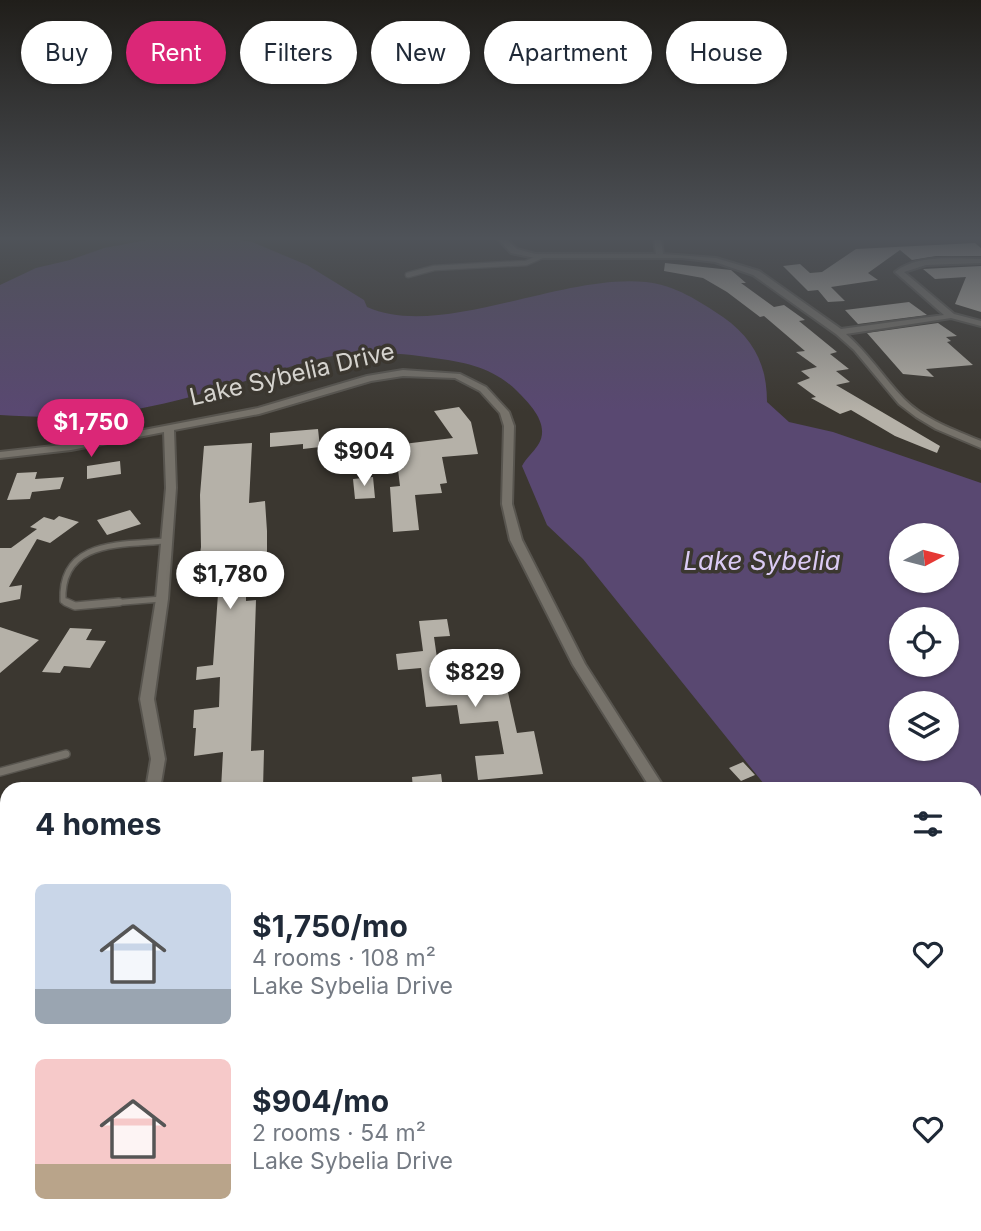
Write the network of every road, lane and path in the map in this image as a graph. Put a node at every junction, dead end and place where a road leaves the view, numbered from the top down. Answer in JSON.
{"nodes":[{"id":1,"x":789,"y":296,"type":"edge"},
{"id":2,"x":928,"y":296,"type":"edge"},
{"id":3,"x":951,"y":316,"type":"junction"},
{"id":4,"x":981,"y":324,"type":"edge"},
{"id":5,"x":839,"y":332,"type":"junction"},
{"id":6,"x":169,"y":429,"type":"junction"},
{"id":7,"x":981,"y":444,"type":"edge"},
{"id":8,"x":0,"y":456,"type":"edge"},
{"id":9,"x":165,"y":541,"type":"junction"},
{"id":10,"x":162,"y":599,"type":"junction"},
{"id":11,"x":66,"y":754,"type":"dead end"},
{"id":12,"x":0,"y":772,"type":"edge"},
{"id":13,"x":154,"y":782,"type":"edge"},
{"id":14,"x":654,"y":782,"type":"edge"}],
"edges":[{"from":1,"to":5,"type":"street"},
{"from":2,"to":3,"type":"street"},
{"from":3,"to":4,"type":"street"},
{"from":3,"to":5,"type":"street"},
{"from":5,"to":7,"type":"street"},
{"from":6,"to":8,"type":"street","name":"Lake Sybelia Drive"},
{"from":6,"to":9,"type":"street"},
{"from":6,"to":14,"type":"street","name":"Lake Sybelia Drive"},
{"from":9,"to":10,"type":"street"},
{"from":9,"to":10,"type":"lane"},
{"from":10,"to":13,"type":"street"},
{"from":11,"to":12,"type":"lane"}]}
